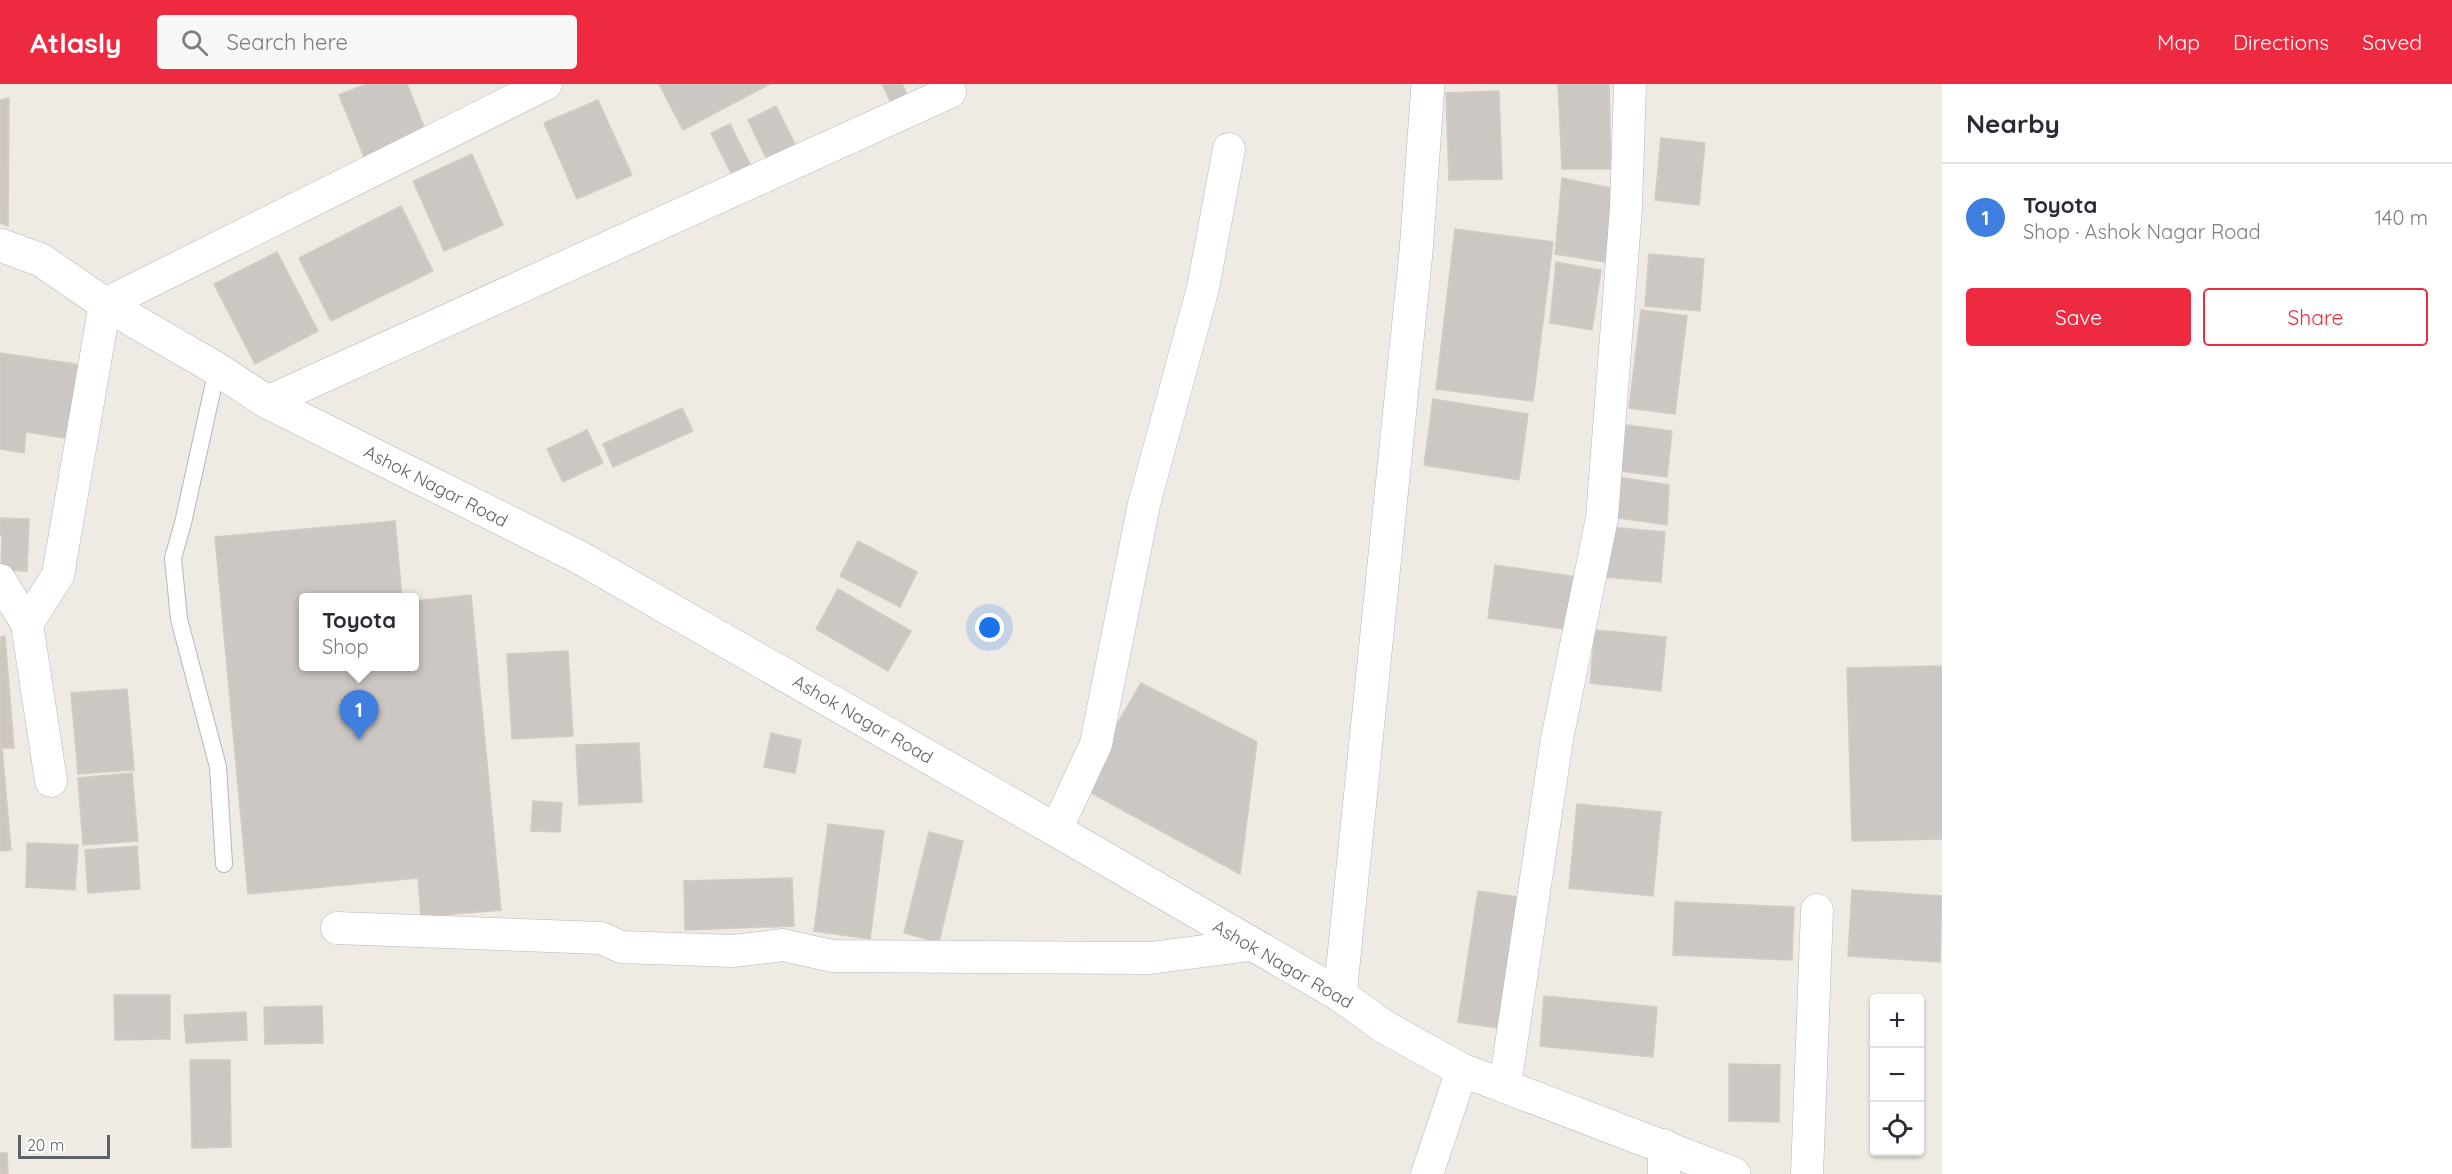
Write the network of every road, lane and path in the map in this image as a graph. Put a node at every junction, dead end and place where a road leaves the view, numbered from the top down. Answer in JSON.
{"nodes":[{"id":1,"x":546,"y":84,"type":"edge"},
{"id":2,"x":1428,"y":84,"type":"edge"},
{"id":3,"x":1630,"y":84,"type":"edge"},
{"id":4,"x":950,"y":92,"type":"dead end"},
{"id":5,"x":1229,"y":149,"type":"dead end"},
{"id":6,"x":0,"y":245,"type":"edge"},
{"id":7,"x":105,"y":304,"type":"junction"},
{"id":8,"x":217,"y":369,"type":"junction"},
{"id":9,"x":267,"y":402,"type":"junction"},
{"id":10,"x":0,"y":580,"type":"edge"},
{"id":11,"x":27,"y":624,"type":"junction"},
{"id":12,"x":51,"y":781,"type":"dead end"},
{"id":13,"x":1056,"y":830,"type":"junction"},
{"id":14,"x":224,"y":864,"type":"dead end"},
{"id":15,"x":1817,"y":910,"type":"dead end"},
{"id":16,"x":337,"y":928,"type":"dead end"},
{"id":17,"x":1250,"y":945,"type":"junction"},
{"id":18,"x":1340,"y":995,"type":"junction"},
{"id":19,"x":1462,"y":1070,"type":"junction"},
{"id":20,"x":1504,"y":1085,"type":"junction"},
{"id":21,"x":1664,"y":1160,"type":"edge"},
{"id":22,"x":1427,"y":1174,"type":"edge"},
{"id":23,"x":1734,"y":1174,"type":"edge"},
{"id":24,"x":1807,"y":1174,"type":"edge"}],
"edges":[{"from":1,"to":7,"type":"street"},
{"from":2,"to":18,"type":"street"},
{"from":3,"to":20,"type":"street"},
{"from":4,"to":9,"type":"street"},
{"from":5,"to":13,"type":"street"},
{"from":6,"to":7,"type":"street","name":"Ashok Nagar Road"},
{"from":7,"to":8,"type":"street","name":"Ashok Nagar Road"},
{"from":7,"to":11,"type":"street"},
{"from":8,"to":9,"type":"street","name":"Ashok Nagar Road"},
{"from":8,"to":14,"type":"lane"},
{"from":9,"to":13,"type":"street","name":"Ashok Nagar Road"},
{"from":10,"to":11,"type":"street"},
{"from":11,"to":12,"type":"street"},
{"from":13,"to":17,"type":"street","name":"Ashok Nagar Road"},
{"from":15,"to":24,"type":"street"},
{"from":16,"to":17,"type":"street"},
{"from":17,"to":18,"type":"street","name":"Ashok Nagar Road"},
{"from":18,"to":19,"type":"street","name":"Ashok Nagar Road"},
{"from":19,"to":20,"type":"street","name":"Ashok Nagar Road"},
{"from":19,"to":22,"type":"street"},
{"from":20,"to":21,"type":"street","name":"Ashok Nagar Road"},
{"from":21,"to":23,"type":"street","name":"Ashok Nagar Road"}]}
